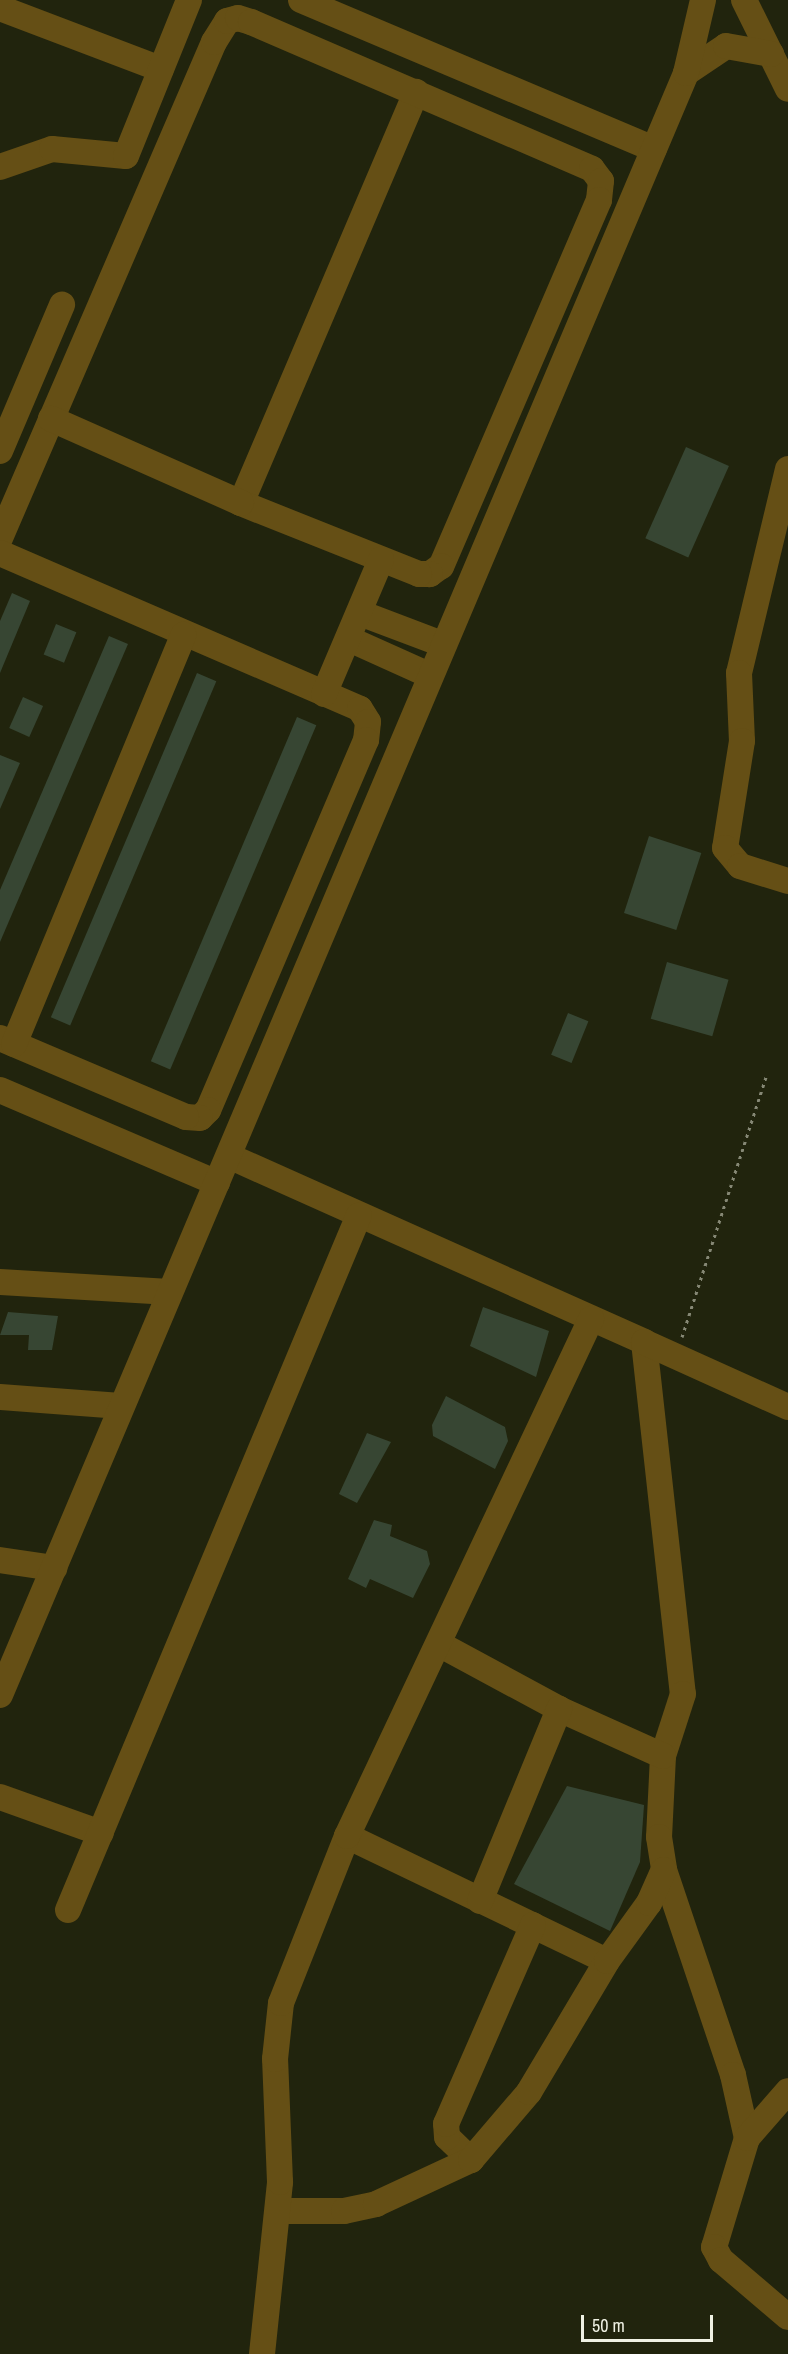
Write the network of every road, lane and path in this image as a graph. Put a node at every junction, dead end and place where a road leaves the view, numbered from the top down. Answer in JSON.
{"nodes":[{"id":1,"x":190,"y":0,"type":"edge"},
{"id":2,"x":301,"y":0,"type":"edge"},
{"id":3,"x":703,"y":0,"type":"edge"},
{"id":4,"x":744,"y":0,"type":"edge"},
{"id":5,"x":0,"y":8,"type":"edge"},
{"id":6,"x":771,"y":54,"type":"junction"},
{"id":7,"x":161,"y":69,"type":"junction"},
{"id":8,"x":686,"y":73,"type":"junction"},
{"id":9,"x":788,"y":89,"type":"edge"},
{"id":10,"x":416,"y":92,"type":"junction"},
{"id":11,"x":654,"y":149,"type":"junction"},
{"id":12,"x":0,"y":168,"type":"edge"},
{"id":13,"x":62,"y":305,"type":"dead end"},
{"id":14,"x":51,"y":419,"type":"junction"},
{"id":15,"x":0,"y":451,"type":"edge"},
{"id":16,"x":788,"y":469,"type":"edge"},
{"id":17,"x":241,"y":503,"type":"junction"},
{"id":18,"x":0,"y":538,"type":"edge"},
{"id":19,"x":0,"y":553,"type":"edge"},
{"id":20,"x":381,"y":560,"type":"junction"},
{"id":21,"x":360,"y":613,"type":"junction"},
{"id":22,"x":183,"y":635,"type":"junction"},
{"id":23,"x":350,"y":639,"type":"junction"},
{"id":24,"x":442,"y":644,"type":"junction"},
{"id":25,"x":429,"y":675,"type":"junction"},
{"id":26,"x":324,"y":694,"type":"junction"},
{"id":27,"x":788,"y":881,"type":"edge"},
{"id":28,"x":7,"y":1041,"type":"edge"},
{"id":29,"x":767,"y":1074,"type":"dead end"},
{"id":30,"x":0,"y":1090,"type":"edge"},
{"id":31,"x":231,"y":1156,"type":"junction"},
{"id":32,"x":217,"y":1183,"type":"junction"},
{"id":33,"x":359,"y":1215,"type":"junction"},
{"id":34,"x":0,"y":1282,"type":"edge"},
{"id":35,"x":170,"y":1293,"type":"junction"},
{"id":36,"x":591,"y":1319,"type":"junction"},
{"id":37,"x":644,"y":1342,"type":"junction"},
{"id":38,"x":676,"y":1356,"type":"junction"},
{"id":39,"x":0,"y":1397,"type":"edge"},
{"id":40,"x":122,"y":1406,"type":"junction"},
{"id":41,"x":788,"y":1407,"type":"edge"},
{"id":42,"x":0,"y":1560,"type":"edge"},
{"id":43,"x":54,"y":1568,"type":"junction"},
{"id":44,"x":439,"y":1644,"type":"junction"},
{"id":45,"x":0,"y":1695,"type":"edge"},
{"id":46,"x":559,"y":1709,"type":"junction"},
{"id":47,"x":663,"y":1756,"type":"junction"},
{"id":48,"x":0,"y":1797,"type":"edge"},
{"id":49,"x":100,"y":1833,"type":"junction"},
{"id":50,"x":347,"y":1836,"type":"junction"},
{"id":51,"x":664,"y":1870,"type":"junction"},
{"id":52,"x":480,"y":1901,"type":"junction"},
{"id":53,"x":68,"y":1910,"type":"dead end"},
{"id":54,"x":532,"y":1925,"type":"junction"},
{"id":55,"x":607,"y":1961,"type":"junction"},
{"id":56,"x":788,"y":2091,"type":"edge"},
{"id":57,"x":747,"y":2138,"type":"junction"},
{"id":58,"x":471,"y":2160,"type":"junction"},
{"id":59,"x":278,"y":2211,"type":"junction"},
{"id":60,"x":788,"y":2317,"type":"edge"},
{"id":61,"x":262,"y":2354,"type":"edge"}],
"edges":[{"from":1,"to":7,"type":"street"},
{"from":2,"to":11,"type":"street"},
{"from":3,"to":8,"type":"street"},
{"from":4,"to":6,"type":"street"},
{"from":5,"to":7,"type":"street"},
{"from":6,"to":8,"type":"street"},
{"from":6,"to":9,"type":"street"},
{"from":7,"to":12,"type":"street"},
{"from":8,"to":11,"type":"street"},
{"from":10,"to":14,"type":"street"},
{"from":10,"to":17,"type":"street"},
{"from":10,"to":20,"type":"street"},
{"from":11,"to":24,"type":"street"},
{"from":13,"to":15,"type":"street"},
{"from":14,"to":17,"type":"street"},
{"from":14,"to":18,"type":"street"},
{"from":16,"to":27,"type":"street"},
{"from":17,"to":20,"type":"street"},
{"from":19,"to":22,"type":"street"},
{"from":20,"to":21,"type":"street"},
{"from":21,"to":23,"type":"street"},
{"from":21,"to":24,"type":"street"},
{"from":22,"to":26,"type":"street"},
{"from":22,"to":28,"type":"street"},
{"from":23,"to":25,"type":"street"},
{"from":23,"to":26,"type":"street"},
{"from":24,"to":25,"type":"street"},
{"from":25,"to":31,"type":"street"},
{"from":26,"to":28,"type":"street"},
{"from":29,"to":38,"type":"path"},
{"from":30,"to":32,"type":"street"},
{"from":31,"to":32,"type":"street"},
{"from":31,"to":33,"type":"street"},
{"from":32,"to":35,"type":"street"},
{"from":33,"to":36,"type":"street"},
{"from":33,"to":49,"type":"street"},
{"from":34,"to":35,"type":"street"},
{"from":35,"to":40,"type":"street"},
{"from":36,"to":37,"type":"street"},
{"from":36,"to":44,"type":"street"},
{"from":37,"to":38,"type":"street"},
{"from":37,"to":47,"type":"street"},
{"from":38,"to":41,"type":"street"},
{"from":39,"to":40,"type":"street"},
{"from":40,"to":43,"type":"street"},
{"from":42,"to":43,"type":"street"},
{"from":43,"to":45,"type":"street"},
{"from":44,"to":46,"type":"street"},
{"from":44,"to":50,"type":"street"},
{"from":46,"to":47,"type":"street"},
{"from":46,"to":52,"type":"street"},
{"from":47,"to":51,"type":"street"},
{"from":48,"to":49,"type":"street"},
{"from":49,"to":53,"type":"street"},
{"from":50,"to":52,"type":"street"},
{"from":50,"to":59,"type":"street"},
{"from":51,"to":55,"type":"street"},
{"from":51,"to":57,"type":"street"},
{"from":52,"to":54,"type":"street"},
{"from":54,"to":55,"type":"street"},
{"from":54,"to":58,"type":"street"},
{"from":55,"to":58,"type":"street"},
{"from":56,"to":57,"type":"street"},
{"from":57,"to":60,"type":"street"},
{"from":58,"to":59,"type":"street"},
{"from":59,"to":61,"type":"street"}]}
